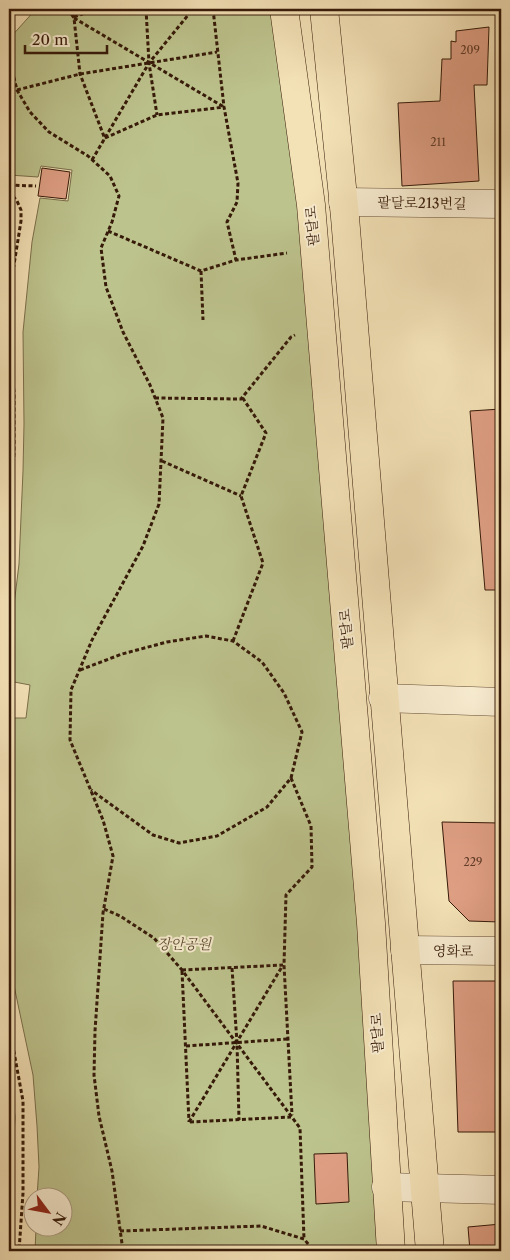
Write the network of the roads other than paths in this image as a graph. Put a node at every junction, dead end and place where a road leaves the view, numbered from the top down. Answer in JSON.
{"nodes":[{"id":1,"x":284,"y":9,"type":"edge"},
{"id":2,"x":324,"y":9,"type":"edge"},
{"id":3,"x":343,"y":202,"type":"junction"},
{"id":4,"x":501,"y":204,"type":"edge"},
{"id":5,"x":383,"y":698,"type":"junction"},
{"id":6,"x":501,"y":702,"type":"edge"},
{"id":7,"x":405,"y":950,"type":"junction"},
{"id":8,"x":501,"y":951,"type":"edge"},
{"id":9,"x":386,"y":1187,"type":"junction"},
{"id":10,"x":424,"y":1188,"type":"junction"},
{"id":11,"x":501,"y":1190,"type":"edge"},
{"id":12,"x":391,"y":1251,"type":"edge"},
{"id":13,"x":430,"y":1251,"type":"edge"}],
"edges":[{"from":1,"to":9,"type":"main road","name":"팔달로"},
{"from":2,"to":3,"type":"main road"},
{"from":3,"to":4,"type":"street","name":"팔달로213번길"},
{"from":3,"to":5,"type":"main road"},
{"from":5,"to":6,"type":"street"},
{"from":5,"to":7,"type":"main road"},
{"from":7,"to":8,"type":"street","name":"영화로"},
{"from":7,"to":10,"type":"main road"},
{"from":9,"to":10,"type":"street"},
{"from":9,"to":12,"type":"main road","name":"팔달로"},
{"from":10,"to":11,"type":"street"},
{"from":10,"to":13,"type":"main road"}]}
